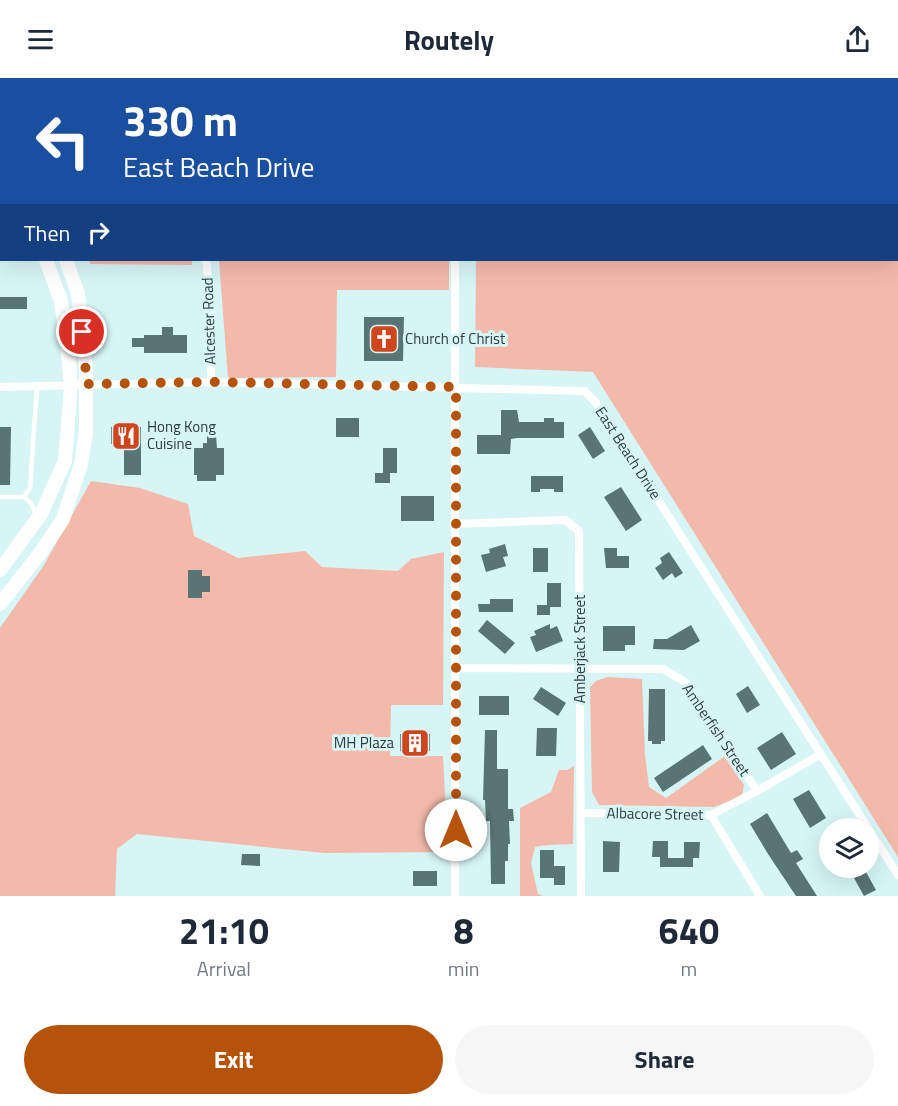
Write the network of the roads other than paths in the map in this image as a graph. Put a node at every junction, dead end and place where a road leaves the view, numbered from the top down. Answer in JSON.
{"nodes":[{"id":1,"x":46,"y":261,"type":"edge"},
{"id":2,"x":66,"y":261,"type":"edge"},
{"id":3,"x":206,"y":261,"type":"edge"},
{"id":4,"x":455,"y":261,"type":"edge"},
{"id":5,"x":211,"y":382,"type":"junction"},
{"id":6,"x":87,"y":384,"type":"junction"},
{"id":7,"x":71,"y":385,"type":"junction"},
{"id":8,"x":37,"y":386,"type":"junction"},
{"id":9,"x":0,"y":387,"type":"edge"},
{"id":10,"x":456,"y":387,"type":"junction"},
{"id":11,"x":0,"y":497,"type":"edge"},
{"id":12,"x":24,"y":497,"type":"junction"},
{"id":13,"x":38,"y":518,"type":"junction"},
{"id":14,"x":454,"y":524,"type":"junction"},
{"id":15,"x":0,"y":570,"type":"edge"},
{"id":16,"x":0,"y":604,"type":"edge"},
{"id":17,"x":456,"y":668,"type":"junction"},
{"id":18,"x":579,"y":669,"type":"junction"},
{"id":19,"x":821,"y":754,"type":"junction"},
{"id":20,"x":757,"y":791,"type":"junction"},
{"id":21,"x":581,"y":813,"type":"junction"},
{"id":22,"x":711,"y":815,"type":"junction"},
{"id":23,"x":862,"y":818,"type":"edge"},
{"id":24,"x":879,"y":845,"type":"edge"},
{"id":25,"x":898,"y":875,"type":"edge"},
{"id":26,"x":455,"y":896,"type":"edge"},
{"id":27,"x":581,"y":896,"type":"edge"},
{"id":28,"x":760,"y":896,"type":"edge"}],
"edges":[{"from":1,"to":7,"type":"main road"},
{"from":2,"to":6,"type":"main road"},
{"from":3,"to":5,"type":"street","name":"Alcester Road"},
{"from":4,"to":10,"type":"street"},
{"from":5,"to":6,"type":"street","name":"East Beach Drive"},
{"from":5,"to":10,"type":"street","name":"East Beach Drive"},
{"from":6,"to":7,"type":"street","name":"East Beach Drive"},
{"from":6,"to":16,"type":"main road"},
{"from":7,"to":8,"type":"street","name":"East Beach Drive"},
{"from":7,"to":13,"type":"main road"},
{"from":8,"to":9,"type":"street","name":"East Beach Drive"},
{"from":8,"to":12,"type":"lane"},
{"from":10,"to":14,"type":"street"},
{"from":10,"to":19,"type":"street","name":"East Beach Drive"},
{"from":11,"to":12,"type":"lane"},
{"from":12,"to":13,"type":"lane"},
{"from":13,"to":15,"type":"main road"},
{"from":14,"to":17,"type":"street"},
{"from":14,"to":18,"type":"street","name":"Amberjack Street"},
{"from":17,"to":18,"type":"street","name":"Amberfish Street"},
{"from":17,"to":26,"type":"street"},
{"from":18,"to":20,"type":"street","name":"Amberfish Street"},
{"from":18,"to":21,"type":"street","name":"Amberjack Street"},
{"from":19,"to":20,"type":"street","name":"Albacore Street"},
{"from":19,"to":23,"type":"street","name":"East Beach Drive"},
{"from":20,"to":22,"type":"street","name":"Albacore Street"},
{"from":21,"to":22,"type":"street","name":"Albacore Street"},
{"from":21,"to":27,"type":"street","name":"Amberjack Street"},
{"from":22,"to":28,"type":"street"},
{"from":24,"to":25,"type":"street","name":"East Beach Drive"}]}
